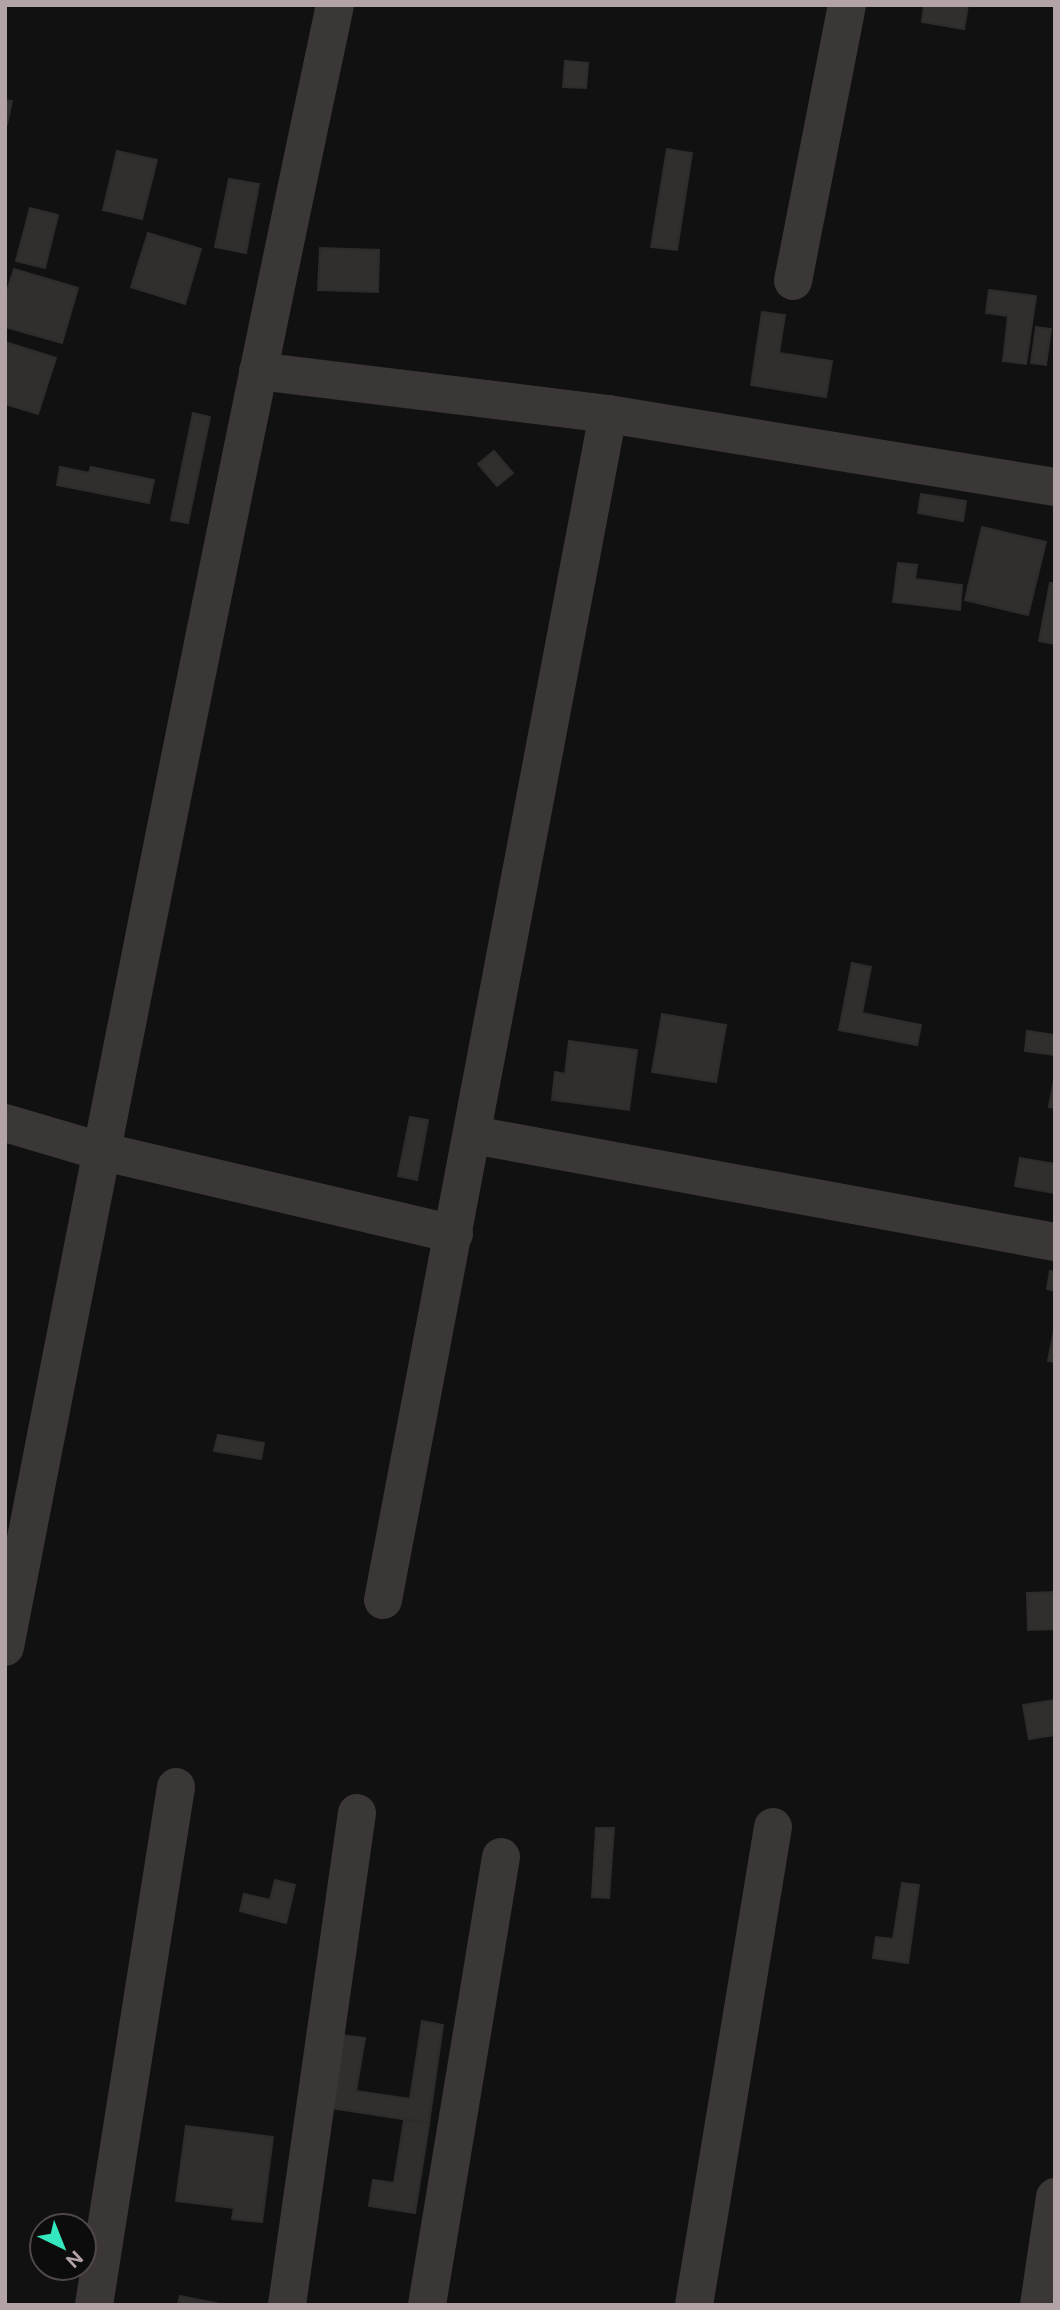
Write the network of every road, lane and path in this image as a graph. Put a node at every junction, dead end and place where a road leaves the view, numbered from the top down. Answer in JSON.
{"nodes":[{"id":1,"x":335,"y":5,"type":"edge"},
{"id":2,"x":847,"y":5,"type":"edge"},
{"id":3,"x":793,"y":281,"type":"dead end"},
{"id":4,"x":258,"y":371,"type":"junction"},
{"id":5,"x":608,"y":414,"type":"junction"},
{"id":6,"x":1055,"y":487,"type":"edge"},
{"id":7,"x":5,"y":1123,"type":"edge"},
{"id":8,"x":473,"y":1135,"type":"junction"},
{"id":9,"x":100,"y":1151,"type":"junction"},
{"id":10,"x":454,"y":1234,"type":"junction"},
{"id":11,"x":1055,"y":1242,"type":"edge"},
{"id":12,"x":383,"y":1600,"type":"dead end"},
{"id":13,"x":5,"y":1647,"type":"edge"},
{"id":14,"x":176,"y":1787,"type":"dead end"},
{"id":15,"x":357,"y":1812,"type":"dead end"},
{"id":16,"x":773,"y":1827,"type":"dead end"},
{"id":17,"x":501,"y":1857,"type":"dead end"},
{"id":18,"x":1055,"y":2197,"type":"edge"},
{"id":19,"x":94,"y":2305,"type":"edge"},
{"id":20,"x":287,"y":2305,"type":"edge"},
{"id":21,"x":427,"y":2305,"type":"edge"},
{"id":22,"x":694,"y":2305,"type":"edge"},
{"id":23,"x":1039,"y":2305,"type":"edge"}],
"edges":[{"from":1,"to":4,"type":"street"},
{"from":2,"to":3,"type":"street"},
{"from":4,"to":5,"type":"street"},
{"from":4,"to":9,"type":"street"},
{"from":5,"to":6,"type":"street"},
{"from":5,"to":8,"type":"street"},
{"from":7,"to":9,"type":"street"},
{"from":8,"to":10,"type":"street"},
{"from":8,"to":11,"type":"street"},
{"from":9,"to":10,"type":"street"},
{"from":9,"to":13,"type":"street"},
{"from":10,"to":12,"type":"street"},
{"from":14,"to":19,"type":"street"},
{"from":15,"to":20,"type":"street"},
{"from":16,"to":22,"type":"street"},
{"from":17,"to":21,"type":"street"},
{"from":18,"to":23,"type":"street"}]}
